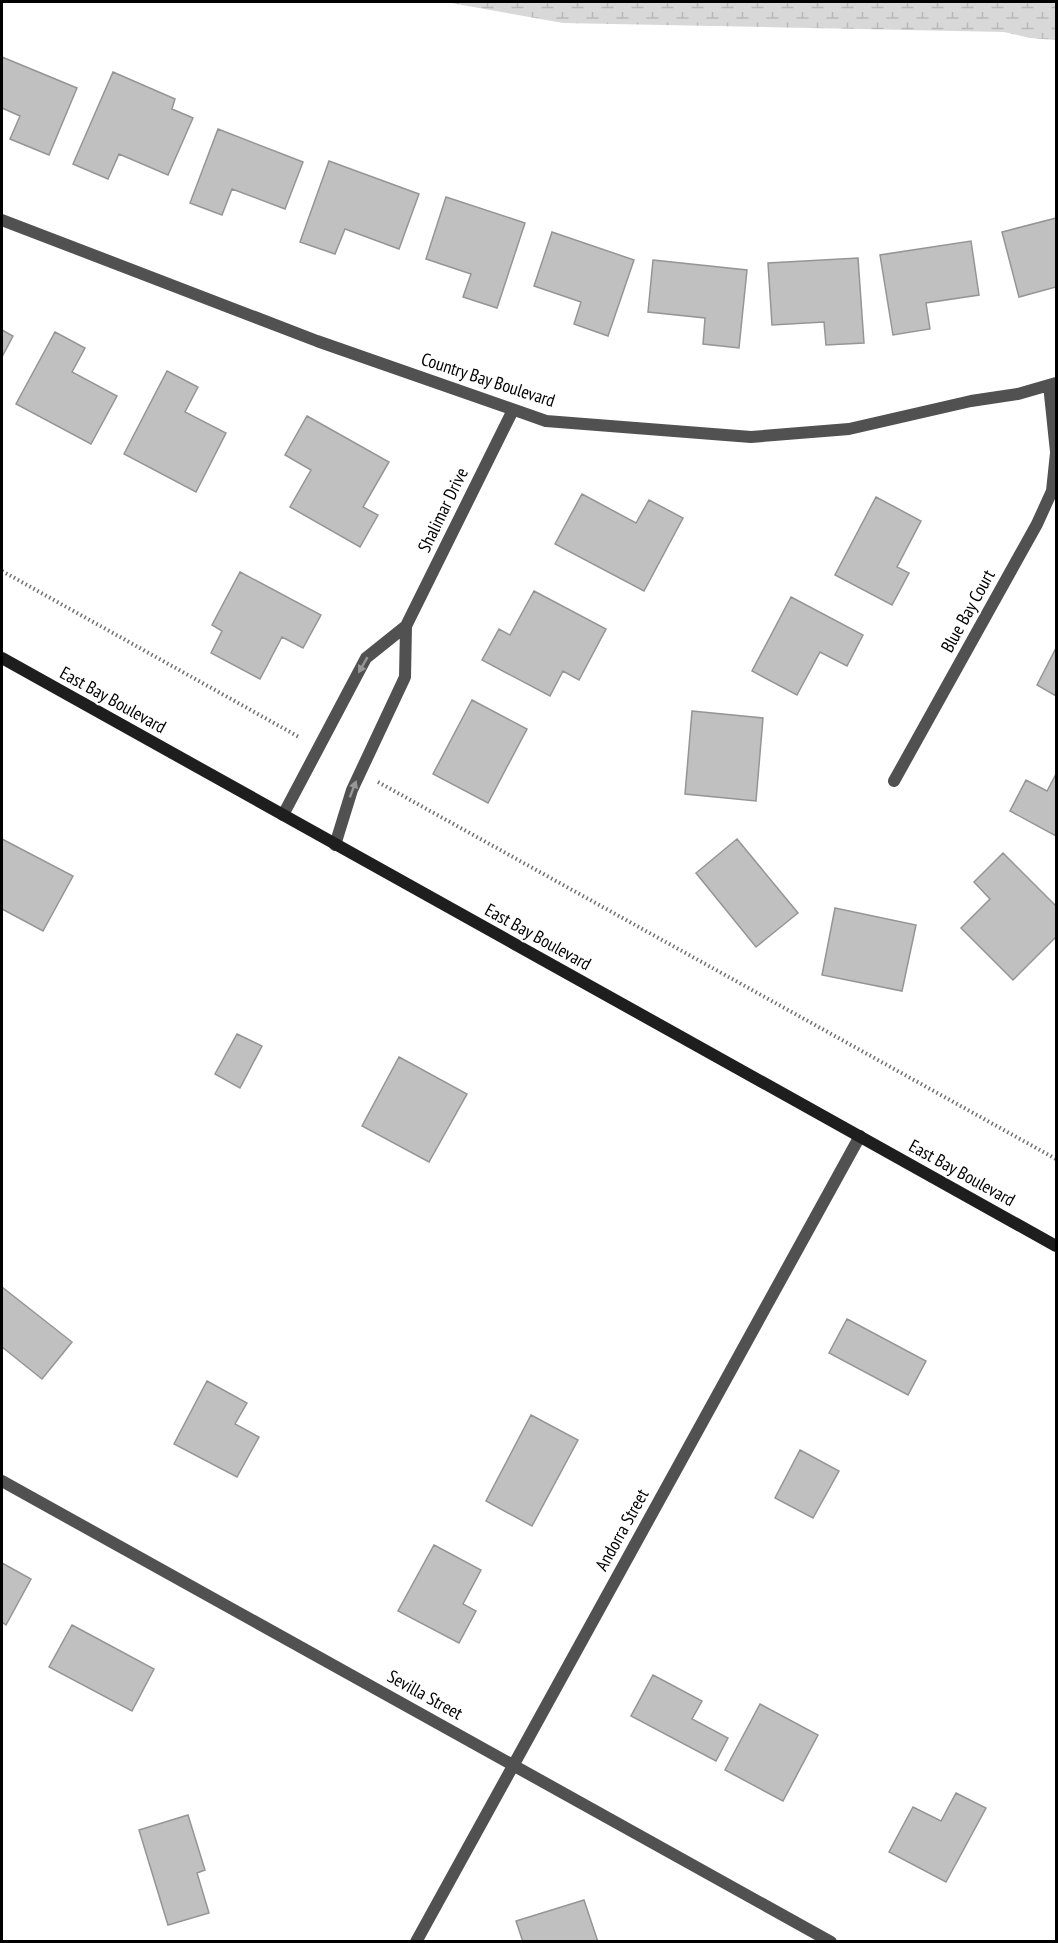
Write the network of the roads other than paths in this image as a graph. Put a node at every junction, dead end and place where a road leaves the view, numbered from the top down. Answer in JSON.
{"nodes":[{"id":1,"x":2,"y":220,"type":"edge"},
{"id":2,"x":1053,"y":384,"type":"edge"},
{"id":3,"x":513,"y":410,"type":"junction"},
{"id":4,"x":1056,"y":453,"type":"edge"},
{"id":5,"x":406,"y":626,"type":"junction"},
{"id":6,"x":2,"y":658,"type":"edge"},
{"id":7,"x":894,"y":781,"type":"dead end"},
{"id":8,"x":283,"y":815,"type":"junction"},
{"id":9,"x":335,"y":845,"type":"junction"},
{"id":10,"x":860,"y":1137,"type":"junction"},
{"id":11,"x":1056,"y":1246,"type":"edge"},
{"id":12,"x":2,"y":1481,"type":"edge"},
{"id":13,"x":514,"y":1765,"type":"junction"},
{"id":14,"x":416,"y":1941,"type":"edge"},
{"id":15,"x":831,"y":1941,"type":"edge"}],
"edges":[{"from":1,"to":3,"type":"street","name":"Country Bay Boulevard"},
{"from":2,"to":3,"type":"street","name":"Country Bay Boulevard"},
{"from":2,"to":4,"type":"street","name":"Blue Bay Court"},
{"from":3,"to":5,"type":"street","name":"Shalimar Drive"},
{"from":4,"to":7,"type":"street","name":"Blue Bay Court"},
{"from":5,"to":8,"type":"street","name":"Shalimar Drive","one_way":true},
{"from":9,"to":5,"type":"street","name":"Shalimar Drive","one_way":true},
{"from":6,"to":8,"type":"main road","name":"East Bay Boulevard"},
{"from":8,"to":9,"type":"main road","name":"East Bay Boulevard"},
{"from":9,"to":10,"type":"main road","name":"East Bay Boulevard"},
{"from":10,"to":11,"type":"main road","name":"East Bay Boulevard"},
{"from":10,"to":13,"type":"street","name":"Andorra Street"},
{"from":12,"to":13,"type":"street","name":"Sevilla Street"},
{"from":13,"to":14,"type":"street","name":"Andorra Street"},
{"from":13,"to":15,"type":"street","name":"Sevilla Street"}]}
